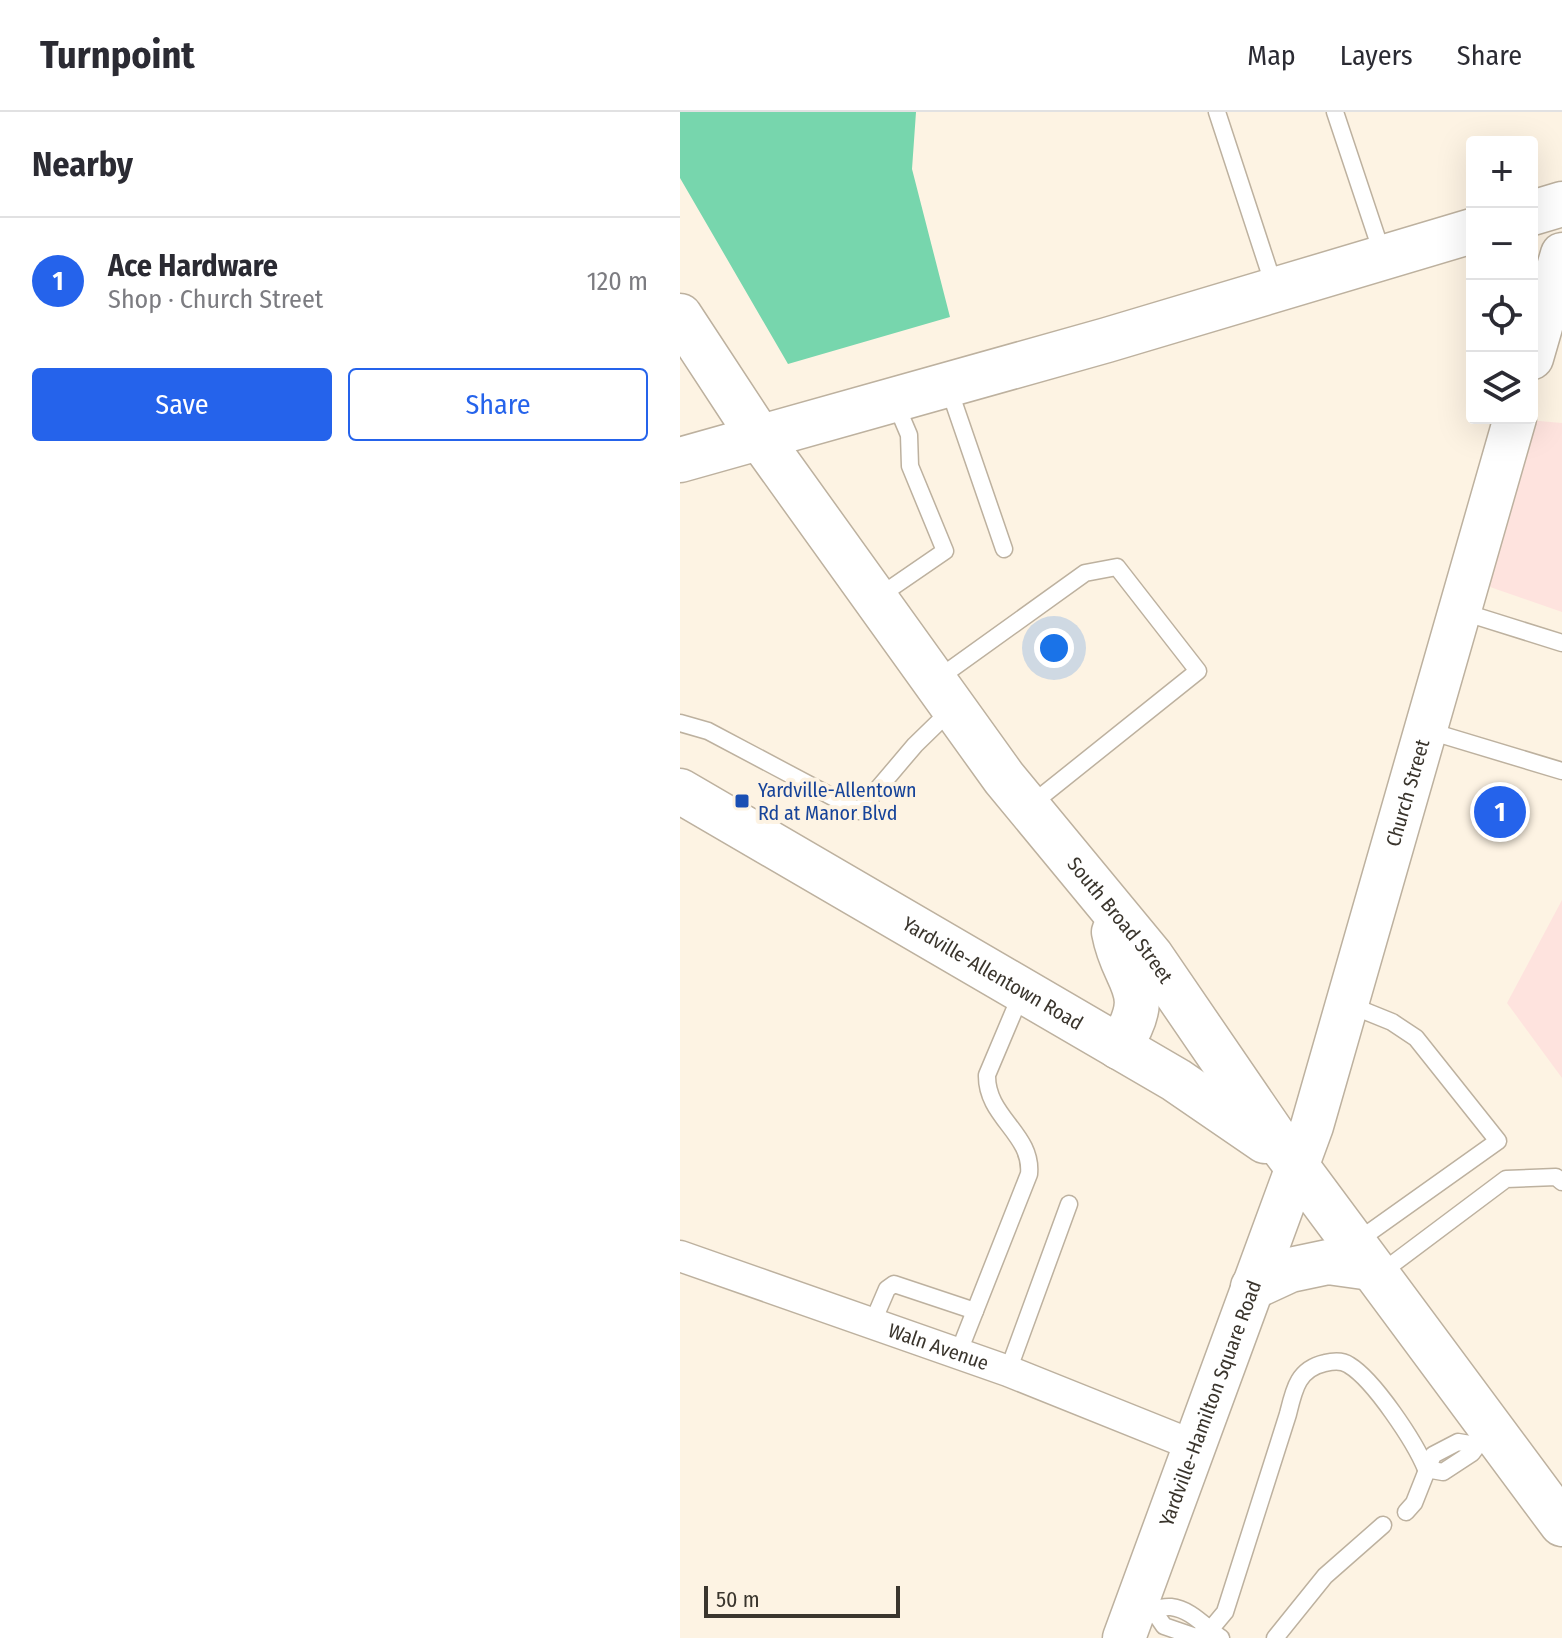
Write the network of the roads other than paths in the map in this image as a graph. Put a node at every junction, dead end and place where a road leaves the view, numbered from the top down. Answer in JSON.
{"nodes":[{"id":1,"x":1217,"y":112,"type":"edge"},
{"id":2,"x":1335,"y":112,"type":"edge"},
{"id":3,"x":1562,"y":204,"type":"edge"},
{"id":4,"x":1538,"y":211,"type":"edge"},
{"id":5,"x":1466,"y":233,"type":"edge"},
{"id":6,"x":1562,"y":254,"type":"edge"},
{"id":7,"x":1384,"y":258,"type":"junction"},
{"id":8,"x":1276,"y":291,"type":"junction"},
{"id":9,"x":680,"y":316,"type":"edge"},
{"id":10,"x":1534,"y":352,"type":"edge"},
{"id":11,"x":948,"y":385,"type":"junction"},
{"id":12,"x":894,"y":400,"type":"junction"},
{"id":13,"x":1513,"y":424,"type":"edge"},
{"id":14,"x":760,"y":438,"type":"junction"},
{"id":15,"x":680,"y":460,"type":"edge"},
{"id":16,"x":1004,"y":549,"type":"dead end"},
{"id":17,"x":876,"y":598,"type":"junction"},
{"id":18,"x":1459,"y":610,"type":"junction"},
{"id":19,"x":1562,"y":643,"type":"edge"},
{"id":20,"x":944,"y":694,"type":"junction"},
{"id":21,"x":680,"y":723,"type":"edge"},
{"id":22,"x":1425,"y":729,"type":"junction"},
{"id":23,"x":1562,"y":771,"type":"edge"},
{"id":24,"x":683,"y":804,"type":"edge"},
{"id":25,"x":1026,"y":808,"type":"junction"},
{"id":26,"x":1110,"y":906,"type":"junction"},
{"id":27,"x":1023,"y":990,"type":"junction"},
{"id":28,"x":1348,"y":1004,"type":"junction"},
{"id":29,"x":1119,"y":1047,"type":"junction"},
{"id":30,"x":1298,"y":1168,"type":"junction"},
{"id":31,"x":1562,"y":1182,"type":"edge"},
{"id":32,"x":1069,"y":1204,"type":"dead end"},
{"id":33,"x":680,"y":1256,"type":"edge"},
{"id":34,"x":1367,"y":1263,"type":"junction"},
{"id":35,"x":1253,"y":1287,"type":"junction"},
{"id":36,"x":975,"y":1311,"type":"junction"},
{"id":37,"x":872,"y":1324,"type":"junction"},
{"id":38,"x":958,"y":1354,"type":"junction"},
{"id":39,"x":1008,"y":1371,"type":"junction"},
{"id":40,"x":1485,"y":1439,"type":"junction"},
{"id":41,"x":1195,"y":1446,"type":"junction"},
{"id":42,"x":1426,"y":1469,"type":"junction"},
{"id":43,"x":1406,"y":1512,"type":"dead end"},
{"id":44,"x":1562,"y":1524,"type":"edge"},
{"id":45,"x":1383,"y":1525,"type":"dead end"},
{"id":46,"x":1138,"y":1618,"type":"edge"},
{"id":47,"x":1215,"y":1634,"type":"edge"},
{"id":48,"x":1275,"y":1638,"type":"edge"}],
"edges":[{"from":1,"to":8,"type":"lane"},
{"from":2,"to":7,"type":"lane"},
{"from":3,"to":4,"type":"main road"},
{"from":5,"to":7,"type":"main road"},
{"from":6,"to":10,"type":"street"},
{"from":7,"to":8,"type":"main road"},
{"from":8,"to":11,"type":"main road"},
{"from":9,"to":14,"type":"main road","name":"South Broad Street"},
{"from":11,"to":12,"type":"main road"},
{"from":11,"to":16,"type":"lane"},
{"from":12,"to":14,"type":"main road"},
{"from":12,"to":17,"type":"lane"},
{"from":13,"to":18,"type":"street","name":"Church Street"},
{"from":14,"to":15,"type":"main road"},
{"from":14,"to":17,"type":"main road","name":"South Broad Street"},
{"from":17,"to":20,"type":"main road","name":"South Broad Street"},
{"from":18,"to":19,"type":"lane"},
{"from":18,"to":22,"type":"street","name":"Church Street"},
{"from":20,"to":21,"type":"lane"},
{"from":20,"to":25,"type":"main road","name":"South Broad Street"},
{"from":20,"to":25,"type":"lane"},
{"from":22,"to":23,"type":"lane"},
{"from":22,"to":28,"type":"street","name":"Church Street"},
{"from":24,"to":27,"type":"main road","name":"Yardville-Allentown Road"},
{"from":25,"to":26,"type":"main road","name":"South Broad Street"},
{"from":26,"to":29,"type":"main road"},
{"from":26,"to":30,"type":"main road","name":"South Broad Street"},
{"from":27,"to":29,"type":"main road","name":"Yardville-Allentown Road"},
{"from":27,"to":36,"type":"lane"},
{"from":28,"to":30,"type":"street","name":"Church Street"},
{"from":28,"to":34,"type":"lane"},
{"from":29,"to":30,"type":"main road","name":"Yardville-Allentown Road"},
{"from":30,"to":34,"type":"main road","name":"South Broad Street"},
{"from":30,"to":35,"type":"street","name":"Yardville-Hamilton Square Road"},
{"from":31,"to":34,"type":"lane"},
{"from":32,"to":39,"type":"lane"},
{"from":33,"to":37,"type":"street","name":"Waln Avenue"},
{"from":34,"to":35,"type":"main road"},
{"from":34,"to":40,"type":"main road","name":"South Broad Street"},
{"from":35,"to":41,"type":"street","name":"Yardville-Hamilton Square Road"},
{"from":36,"to":37,"type":"lane"},
{"from":36,"to":38,"type":"lane"},
{"from":37,"to":38,"type":"street","name":"Waln Avenue"},
{"from":38,"to":39,"type":"street","name":"Waln Avenue"},
{"from":39,"to":41,"type":"street","name":"Waln Avenue"},
{"from":40,"to":42,"type":"lane"},
{"from":40,"to":44,"type":"main road","name":"South Broad Street"},
{"from":41,"to":46,"type":"street","name":"Yardville-Hamilton Square Road"},
{"from":42,"to":43,"type":"lane"},
{"from":42,"to":47,"type":"lane"},
{"from":45,"to":48,"type":"lane"},
{"from":46,"to":47,"type":"lane"}]}
